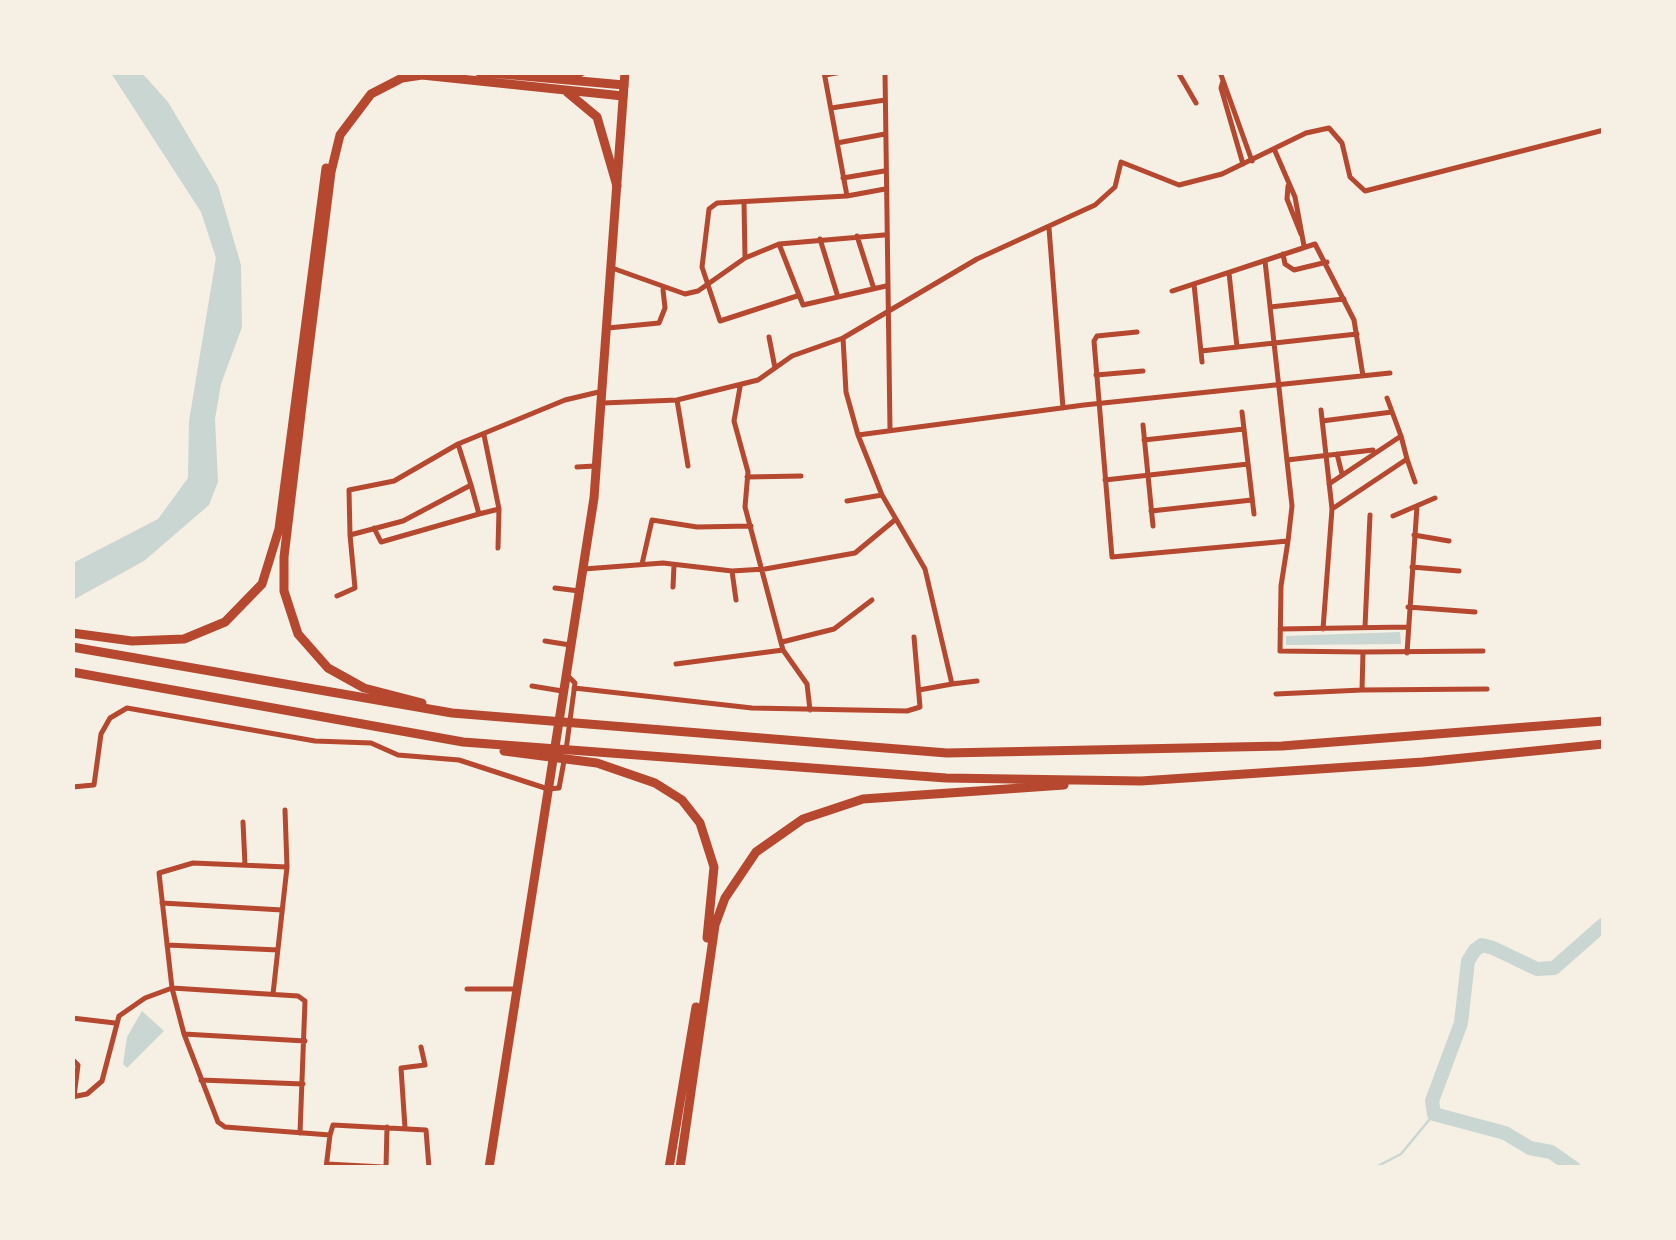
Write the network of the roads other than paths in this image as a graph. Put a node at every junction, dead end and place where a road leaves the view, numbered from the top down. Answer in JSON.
{"nodes":[{"id":1,"x":405,"y":72,"type":"edge"},
{"id":2,"x":479,"y":72,"type":"edge"},
{"id":3,"x":581,"y":72,"type":"edge"},
{"id":4,"x":625,"y":72,"type":"edge"},
{"id":5,"x":842,"y":72,"type":"edge"},
{"id":6,"x":885,"y":72,"type":"edge"},
{"id":7,"x":1178,"y":72,"type":"edge"},
{"id":8,"x":1220,"y":72,"type":"edge"},
{"id":9,"x":824,"y":74,"type":"edge"},
{"id":10,"x":1223,"y":81,"type":"junction"},
{"id":11,"x":562,"y":84,"type":"junction"},
{"id":12,"x":623,"y":91,"type":"junction"},
{"id":13,"x":885,"y":100,"type":"junction"},
{"id":14,"x":1196,"y":103,"type":"dead end"},
{"id":15,"x":831,"y":108,"type":"junction"},
{"id":16,"x":1604,"y":130,"type":"edge"},
{"id":17,"x":885,"y":134,"type":"junction"},
{"id":18,"x":836,"y":144,"type":"junction"},
{"id":19,"x":1276,"y":151,"type":"junction"},
{"id":20,"x":1252,"y":161,"type":"junction"},
{"id":21,"x":1244,"y":164,"type":"junction"},
{"id":22,"x":884,"y":171,"type":"junction"},
{"id":23,"x":844,"y":178,"type":"junction"},
{"id":24,"x":1288,"y":185,"type":"junction"},
{"id":25,"x":617,"y":186,"type":"junction"},
{"id":26,"x":885,"y":188,"type":"junction"},
{"id":27,"x":847,"y":196,"type":"junction"},
{"id":28,"x":744,"y":202,"type":"junction"},
{"id":29,"x":1049,"y":228,"type":"junction"},
{"id":30,"x":1302,"y":234,"type":"junction"},
{"id":31,"x":884,"y":235,"type":"junction"},
{"id":32,"x":858,"y":236,"type":"junction"},
{"id":33,"x":820,"y":239,"type":"junction"},
{"id":34,"x":779,"y":244,"type":"junction"},
{"id":35,"x":1305,"y":247,"type":"junction"},
{"id":36,"x":1283,"y":254,"type":"junction"},
{"id":37,"x":746,"y":258,"type":"junction"},
{"id":38,"x":1265,"y":260,"type":"junction"},
{"id":39,"x":1327,"y":262,"type":"junction"},
{"id":40,"x":612,"y":268,"type":"junction"},
{"id":41,"x":1229,"y":272,"type":"junction"},
{"id":42,"x":1194,"y":284,"type":"junction"},
{"id":43,"x":707,"y":285,"type":"junction"},
{"id":44,"x":886,"y":286,"type":"junction"},
{"id":45,"x":873,"y":287,"type":"junction"},
{"id":46,"x":663,"y":289,"type":"junction"},
{"id":47,"x":1172,"y":291,"type":"dead end"},
{"id":48,"x":837,"y":294,"type":"dead end"},
{"id":49,"x":797,"y":296,"type":"junction"},
{"id":50,"x":1344,"y":300,"type":"junction"},
{"id":51,"x":1270,"y":307,"type":"junction"},
{"id":52,"x":886,"y":314,"type":"junction"},
{"id":53,"x":608,"y":328,"type":"junction"},
{"id":54,"x":1137,"y":332,"type":"dead end"},
{"id":55,"x":1358,"y":334,"type":"junction"},
{"id":56,"x":768,"y":337,"type":"dead end"},
{"id":57,"x":843,"y":338,"type":"junction"},
{"id":58,"x":1274,"y":343,"type":"junction"},
{"id":59,"x":1238,"y":347,"type":"junction"},
{"id":60,"x":1201,"y":351,"type":"junction"},
{"id":61,"x":1202,"y":362,"type":"dead end"},
{"id":62,"x":776,"y":370,"type":"junction"},
{"id":63,"x":1143,"y":371,"type":"dead end"},
{"id":64,"x":1390,"y":374,"type":"dead end"},
{"id":65,"x":1096,"y":375,"type":"junction"},
{"id":66,"x":1363,"y":376,"type":"junction"},
{"id":67,"x":1279,"y":384,"type":"junction"},
{"id":68,"x":740,"y":387,"type":"junction"},
{"id":69,"x":603,"y":397,"type":"junction"},
{"id":70,"x":1387,"y":398,"type":"dead end"},
{"id":71,"x":677,"y":400,"type":"junction"},
{"id":72,"x":1098,"y":403,"type":"junction"},
{"id":73,"x":1063,"y":408,"type":"junction"},
{"id":74,"x":1321,"y":410,"type":"dead end"},
{"id":75,"x":1242,"y":412,"type":"dead end"},
{"id":76,"x":1392,"y":412,"type":"junction"},
{"id":77,"x":1322,"y":420,"type":"junction"},
{"id":78,"x":1143,"y":425,"type":"dead end"},
{"id":79,"x":890,"y":429,"type":"junction"},
{"id":80,"x":1244,"y":429,"type":"junction"},
{"id":81,"x":484,"y":435,"type":"junction"},
{"id":82,"x":858,"y":435,"type":"junction"},
{"id":83,"x":1401,"y":436,"type":"junction"},
{"id":84,"x":1144,"y":440,"type":"junction"},
{"id":85,"x":458,"y":444,"type":"junction"},
{"id":86,"x":1378,"y":450,"type":"junction"},
{"id":87,"x":1337,"y":454,"type":"junction"},
{"id":88,"x":1325,"y":456,"type":"junction"},
{"id":89,"x":1407,"y":459,"type":"junction"},
{"id":90,"x":1287,"y":460,"type":"junction"},
{"id":91,"x":1248,"y":464,"type":"junction"},
{"id":92,"x":598,"y":466,"type":"junction"},
{"id":93,"x":688,"y":466,"type":"dead end"},
{"id":94,"x":576,"y":467,"type":"dead end"},
{"id":95,"x":1342,"y":474,"type":"junction"},
{"id":96,"x":1148,"y":475,"type":"junction"},
{"id":97,"x":748,"y":476,"type":"junction"},
{"id":98,"x":802,"y":476,"type":"dead end"},
{"id":99,"x":1104,"y":480,"type":"junction"},
{"id":100,"x":1415,"y":482,"type":"dead end"},
{"id":101,"x":471,"y":484,"type":"junction"},
{"id":102,"x":1328,"y":484,"type":"junction"},
{"id":103,"x":882,"y":495,"type":"junction"},
{"id":104,"x":1434,"y":498,"type":"dead end"},
{"id":105,"x":1252,"y":500,"type":"junction"},
{"id":106,"x":847,"y":501,"type":"dead end"},
{"id":107,"x":1416,"y":506,"type":"junction"},
{"id":108,"x":499,"y":509,"type":"junction"},
{"id":109,"x":1332,"y":509,"type":"junction"},
{"id":110,"x":1151,"y":511,"type":"junction"},
{"id":111,"x":478,"y":514,"type":"junction"},
{"id":112,"x":1254,"y":514,"type":"dead end"},
{"id":113,"x":1370,"y":515,"type":"dead end"},
{"id":114,"x":1393,"y":516,"type":"dead end"},
{"id":115,"x":896,"y":519,"type":"junction"},
{"id":116,"x":750,"y":526,"type":"junction"},
{"id":117,"x":1152,"y":526,"type":"dead end"},
{"id":118,"x":374,"y":528,"type":"junction"},
{"id":119,"x":350,"y":535,"type":"junction"},
{"id":120,"x":1414,"y":535,"type":"junction"},
{"id":121,"x":1449,"y":540,"type":"dead end"},
{"id":122,"x":1288,"y":541,"type":"junction"},
{"id":123,"x":498,"y":548,"type":"dead end"},
{"id":124,"x":642,"y":564,"type":"junction"},
{"id":125,"x":674,"y":565,"type":"junction"},
{"id":126,"x":1412,"y":567,"type":"junction"},
{"id":127,"x":583,"y":569,"type":"junction"},
{"id":128,"x":765,"y":569,"type":"junction"},
{"id":129,"x":1459,"y":570,"type":"dead end"},
{"id":130,"x":732,"y":571,"type":"junction"},
{"id":131,"x":673,"y":587,"type":"dead end"},
{"id":132,"x":555,"y":588,"type":"dead end"},
{"id":133,"x":579,"y":591,"type":"junction"},
{"id":134,"x":337,"y":596,"type":"dead end"},
{"id":135,"x":736,"y":600,"type":"dead end"},
{"id":136,"x":872,"y":600,"type":"dead end"},
{"id":137,"x":1408,"y":607,"type":"junction"},
{"id":138,"x":1476,"y":612,"type":"dead end"},
{"id":139,"x":1365,"y":627,"type":"junction"},
{"id":140,"x":1407,"y":627,"type":"junction"},
{"id":141,"x":1322,"y":629,"type":"junction"},
{"id":142,"x":1279,"y":631,"type":"junction"},
{"id":143,"x":72,"y":632,"type":"edge"},
{"id":144,"x":914,"y":637,"type":"dead end"},
{"id":145,"x":545,"y":642,"type":"dead end"},
{"id":146,"x":782,"y":642,"type":"junction"},
{"id":147,"x":570,"y":645,"type":"junction"},
{"id":148,"x":72,"y":647,"type":"edge"},
{"id":149,"x":783,"y":650,"type":"junction"},
{"id":150,"x":1483,"y":651,"type":"dead end"},
{"id":151,"x":1364,"y":652,"type":"junction"},
{"id":152,"x":1407,"y":653,"type":"junction"},
{"id":153,"x":676,"y":664,"type":"dead end"},
{"id":154,"x":72,"y":672,"type":"edge"},
{"id":155,"x":565,"y":673,"type":"junction"},
{"id":156,"x":978,"y":682,"type":"dead end"},
{"id":157,"x":952,"y":684,"type":"junction"},
{"id":158,"x":532,"y":686,"type":"dead end"},
{"id":159,"x":919,"y":690,"type":"junction"},
{"id":160,"x":1362,"y":690,"type":"junction"},
{"id":161,"x":1488,"y":690,"type":"dead end"},
{"id":162,"x":573,"y":692,"type":"junction"},
{"id":163,"x":561,"y":693,"type":"junction"},
{"id":164,"x":1276,"y":694,"type":"dead end"},
{"id":165,"x":810,"y":710,"type":"junction"},
{"id":166,"x":466,"y":714,"type":"junction"},
{"id":167,"x":1602,"y":722,"type":"edge"},
{"id":168,"x":463,"y":742,"type":"junction"},
{"id":169,"x":1604,"y":744,"type":"edge"},
{"id":170,"x":1141,"y":781,"type":"junction"},
{"id":171,"x":549,"y":786,"type":"junction"},
{"id":172,"x":72,"y":787,"type":"edge"},
{"id":173,"x":285,"y":810,"type":"dead end"},
{"id":174,"x":243,"y":822,"type":"dead end"},
{"id":175,"x":245,"y":865,"type":"junction"},
{"id":176,"x":287,"y":867,"type":"junction"},
{"id":177,"x":162,"y":903,"type":"junction"},
{"id":178,"x":282,"y":910,"type":"junction"},
{"id":179,"x":167,"y":945,"type":"junction"},
{"id":180,"x":278,"y":950,"type":"junction"},
{"id":181,"x":172,"y":988,"type":"junction"},
{"id":182,"x":468,"y":989,"type":"dead end"},
{"id":183,"x":516,"y":989,"type":"junction"},
{"id":184,"x":273,"y":994,"type":"junction"},
{"id":185,"x":72,"y":1018,"type":"edge"},
{"id":186,"x":115,"y":1022,"type":"junction"},
{"id":187,"x":184,"y":1034,"type":"junction"},
{"id":188,"x":305,"y":1040,"type":"junction"},
{"id":189,"x":421,"y":1047,"type":"dead end"},
{"id":190,"x":72,"y":1059,"type":"edge"},
{"id":191,"x":202,"y":1080,"type":"junction"},
{"id":192,"x":303,"y":1084,"type":"junction"},
{"id":193,"x":73,"y":1097,"type":"edge"},
{"id":194,"x":387,"y":1128,"type":"junction"},
{"id":195,"x":405,"y":1128,"type":"junction"},
{"id":196,"x":300,"y":1132,"type":"junction"},
{"id":197,"x":327,"y":1135,"type":"junction"},
{"id":198,"x":72,"y":1141,"type":"edge"},
{"id":199,"x":72,"y":1150,"type":"edge"},
{"id":200,"x":327,"y":1166,"type":"edge"},
{"id":201,"x":386,"y":1167,"type":"edge"},
{"id":202,"x":402,"y":1168,"type":"edge"},
{"id":203,"x":429,"y":1168,"type":"edge"},
{"id":204,"x":488,"y":1168,"type":"edge"},
{"id":205,"x":670,"y":1168,"type":"edge"},
{"id":206,"x":680,"y":1168,"type":"edge"}],
"edges":[{"from":1,"to":143,"type":"highway"},
{"from":2,"to":11,"type":"highway"},
{"from":3,"to":11,"type":"highway"},
{"from":4,"to":12,"type":"highway"},
{"from":5,"to":9,"type":"street"},
{"from":6,"to":13,"type":"street"},
{"from":7,"to":14,"type":"street"},
{"from":8,"to":10,"type":"street"},
{"from":9,"to":15,"type":"street"},
{"from":10,"to":20,"type":"street"},
{"from":10,"to":21,"type":"street"},
{"from":11,"to":12,"type":"highway"},
{"from":11,"to":25,"type":"highway"},
{"from":11,"to":166,"type":"highway"},
{"from":12,"to":25,"type":"highway"},
{"from":13,"to":15,"type":"street"},
{"from":13,"to":17,"type":"street"},
{"from":15,"to":18,"type":"street"},
{"from":16,"to":19,"type":"street"},
{"from":17,"to":18,"type":"street"},
{"from":17,"to":22,"type":"street"},
{"from":18,"to":23,"type":"street"},
{"from":19,"to":20,"type":"street"},
{"from":19,"to":24,"type":"street"},
{"from":20,"to":21,"type":"street"},
{"from":21,"to":29,"type":"street"},
{"from":22,"to":23,"type":"street"},
{"from":22,"to":26,"type":"street"},
{"from":23,"to":27,"type":"street"},
{"from":24,"to":30,"type":"street"},
{"from":24,"to":30,"type":"street"},
{"from":25,"to":40,"type":"highway"},
{"from":26,"to":27,"type":"street"},
{"from":26,"to":31,"type":"street"},
{"from":27,"to":28,"type":"street"},
{"from":28,"to":37,"type":"street"},
{"from":28,"to":43,"type":"street"},
{"from":29,"to":52,"type":"street"},
{"from":29,"to":73,"type":"street"},
{"from":30,"to":35,"type":"street"},
{"from":31,"to":32,"type":"street"},
{"from":31,"to":44,"type":"street"},
{"from":32,"to":33,"type":"street"},
{"from":32,"to":45,"type":"street"},
{"from":33,"to":34,"type":"street"},
{"from":33,"to":48,"type":"street"},
{"from":34,"to":37,"type":"street"},
{"from":34,"to":49,"type":"street"},
{"from":35,"to":36,"type":"street"},
{"from":35,"to":39,"type":"street"},
{"from":36,"to":38,"type":"street"},
{"from":36,"to":39,"type":"street"},
{"from":37,"to":43,"type":"street"},
{"from":38,"to":41,"type":"street"},
{"from":38,"to":51,"type":"street"},
{"from":39,"to":50,"type":"street"},
{"from":40,"to":46,"type":"street"},
{"from":40,"to":53,"type":"highway"},
{"from":41,"to":42,"type":"street"},
{"from":41,"to":59,"type":"street"},
{"from":42,"to":47,"type":"street"},
{"from":42,"to":60,"type":"street"},
{"from":43,"to":46,"type":"street"},
{"from":43,"to":49,"type":"street"},
{"from":44,"to":45,"type":"street"},
{"from":44,"to":52,"type":"street"},
{"from":45,"to":49,"type":"street"},
{"from":46,"to":53,"type":"street"},
{"from":50,"to":51,"type":"street"},
{"from":50,"to":55,"type":"street"},
{"from":51,"to":58,"type":"street"},
{"from":52,"to":57,"type":"street"},
{"from":52,"to":79,"type":"street"},
{"from":53,"to":69,"type":"highway"},
{"from":54,"to":65,"type":"street"},
{"from":55,"to":58,"type":"street"},
{"from":55,"to":66,"type":"street"},
{"from":56,"to":62,"type":"street"},
{"from":57,"to":62,"type":"street"},
{"from":57,"to":82,"type":"street"},
{"from":58,"to":59,"type":"street"},
{"from":58,"to":67,"type":"street"},
{"from":59,"to":60,"type":"street"},
{"from":60,"to":61,"type":"street"},
{"from":62,"to":68,"type":"street"},
{"from":63,"to":65,"type":"street"},
{"from":64,"to":66,"type":"street"},
{"from":65,"to":72,"type":"street"},
{"from":66,"to":67,"type":"street"},
{"from":67,"to":72,"type":"street"},
{"from":67,"to":90,"type":"street"},
{"from":68,"to":71,"type":"street"},
{"from":68,"to":97,"type":"street"},
{"from":69,"to":71,"type":"street"},
{"from":69,"to":81,"type":"street"},
{"from":69,"to":92,"type":"highway"},
{"from":70,"to":76,"type":"street"},
{"from":71,"to":93,"type":"street"},
{"from":72,"to":73,"type":"street"},
{"from":72,"to":99,"type":"street"},
{"from":73,"to":79,"type":"street"},
{"from":74,"to":77,"type":"street"},
{"from":75,"to":80,"type":"street"},
{"from":76,"to":77,"type":"street"},
{"from":76,"to":83,"type":"street"},
{"from":77,"to":88,"type":"street"},
{"from":78,"to":84,"type":"street"},
{"from":79,"to":82,"type":"street"},
{"from":80,"to":84,"type":"street"},
{"from":80,"to":91,"type":"street"},
{"from":81,"to":85,"type":"street"},
{"from":81,"to":108,"type":"street"},
{"from":82,"to":103,"type":"street"},
{"from":83,"to":86,"type":"street"},
{"from":83,"to":89,"type":"street"},
{"from":84,"to":96,"type":"street"},
{"from":85,"to":101,"type":"street"},
{"from":85,"to":119,"type":"street"},
{"from":86,"to":87,"type":"street"},
{"from":86,"to":95,"type":"street"},
{"from":87,"to":88,"type":"street"},
{"from":87,"to":95,"type":"street"},
{"from":88,"to":90,"type":"street"},
{"from":88,"to":102,"type":"street"},
{"from":89,"to":100,"type":"street"},
{"from":89,"to":109,"type":"street"},
{"from":90,"to":122,"type":"street"},
{"from":91,"to":96,"type":"street"},
{"from":91,"to":105,"type":"street"},
{"from":92,"to":94,"type":"street"},
{"from":92,"to":127,"type":"highway"},
{"from":95,"to":102,"type":"street"},
{"from":96,"to":99,"type":"street"},
{"from":96,"to":110,"type":"street"},
{"from":97,"to":98,"type":"street"},
{"from":97,"to":116,"type":"street"},
{"from":99,"to":122,"type":"street"},
{"from":101,"to":111,"type":"street"},
{"from":101,"to":118,"type":"street"},
{"from":102,"to":109,"type":"street"},
{"from":103,"to":106,"type":"street"},
{"from":103,"to":115,"type":"street"},
{"from":104,"to":107,"type":"street"},
{"from":105,"to":110,"type":"street"},
{"from":105,"to":112,"type":"street"},
{"from":107,"to":114,"type":"street"},
{"from":107,"to":120,"type":"street"},
{"from":108,"to":111,"type":"street"},
{"from":108,"to":123,"type":"street"},
{"from":109,"to":141,"type":"street"},
{"from":110,"to":117,"type":"street"},
{"from":111,"to":118,"type":"street"},
{"from":113,"to":139,"type":"street"},
{"from":115,"to":128,"type":"street"},
{"from":115,"to":157,"type":"street"},
{"from":116,"to":124,"type":"street"},
{"from":116,"to":128,"type":"street"},
{"from":118,"to":119,"type":"street"},
{"from":119,"to":134,"type":"street"},
{"from":120,"to":121,"type":"street"},
{"from":120,"to":126,"type":"street"},
{"from":122,"to":142,"type":"street"},
{"from":124,"to":125,"type":"street"},
{"from":124,"to":127,"type":"street"},
{"from":125,"to":130,"type":"street"},
{"from":125,"to":131,"type":"street"},
{"from":126,"to":129,"type":"street"},
{"from":126,"to":137,"type":"street"},
{"from":127,"to":133,"type":"highway"},
{"from":128,"to":130,"type":"street"},
{"from":128,"to":146,"type":"street"},
{"from":130,"to":135,"type":"street"},
{"from":132,"to":133,"type":"street"},
{"from":133,"to":147,"type":"highway"},
{"from":136,"to":146,"type":"street"},
{"from":137,"to":138,"type":"street"},
{"from":137,"to":140,"type":"street"},
{"from":139,"to":140,"type":"street"},
{"from":139,"to":141,"type":"street"},
{"from":140,"to":152,"type":"street"},
{"from":141,"to":142,"type":"street"},
{"from":142,"to":151,"type":"street"},
{"from":144,"to":159,"type":"street"},
{"from":145,"to":147,"type":"street"},
{"from":146,"to":149,"type":"street"},
{"from":147,"to":155,"type":"highway"},
{"from":148,"to":166,"type":"highway"},
{"from":149,"to":153,"type":"street"},
{"from":149,"to":165,"type":"street"},
{"from":150,"to":152,"type":"street"},
{"from":151,"to":152,"type":"street"},
{"from":151,"to":160,"type":"street"},
{"from":154,"to":168,"type":"highway"},
{"from":155,"to":162,"type":"street"},
{"from":155,"to":163,"type":"highway"},
{"from":156,"to":157,"type":"street"},
{"from":157,"to":159,"type":"street"},
{"from":158,"to":163,"type":"street"},
{"from":159,"to":165,"type":"street"},
{"from":160,"to":161,"type":"street"},
{"from":160,"to":164,"type":"street"},
{"from":162,"to":165,"type":"street"},
{"from":162,"to":171,"type":"street"},
{"from":163,"to":171,"type":"highway"},
{"from":166,"to":167,"type":"highway"},
{"from":168,"to":170,"type":"highway"},
{"from":168,"to":205,"type":"highway"},
{"from":169,"to":170,"type":"highway"},
{"from":170,"to":206,"type":"highway"},
{"from":171,"to":172,"type":"street"},
{"from":171,"to":183,"type":"highway"},
{"from":173,"to":176,"type":"street"},
{"from":174,"to":175,"type":"street"},
{"from":175,"to":176,"type":"street"},
{"from":175,"to":177,"type":"street"},
{"from":176,"to":178,"type":"street"},
{"from":177,"to":178,"type":"street"},
{"from":177,"to":179,"type":"street"},
{"from":178,"to":180,"type":"street"},
{"from":179,"to":180,"type":"street"},
{"from":179,"to":181,"type":"street"},
{"from":180,"to":184,"type":"street"},
{"from":181,"to":184,"type":"street"},
{"from":181,"to":186,"type":"street"},
{"from":181,"to":187,"type":"street"},
{"from":182,"to":183,"type":"street"},
{"from":183,"to":204,"type":"highway"},
{"from":184,"to":188,"type":"street"},
{"from":185,"to":186,"type":"street"},
{"from":186,"to":193,"type":"street"},
{"from":187,"to":188,"type":"street"},
{"from":187,"to":191,"type":"street"},
{"from":188,"to":192,"type":"street"},
{"from":189,"to":195,"type":"street"},
{"from":190,"to":193,"type":"street"},
{"from":191,"to":192,"type":"street"},
{"from":191,"to":196,"type":"street"},
{"from":192,"to":196,"type":"street"},
{"from":194,"to":195,"type":"street"},
{"from":194,"to":197,"type":"street"},
{"from":194,"to":201,"type":"street"},
{"from":195,"to":203,"type":"street"},
{"from":196,"to":197,"type":"street"},
{"from":197,"to":200,"type":"street"},
{"from":198,"to":199,"type":"street"},
{"from":200,"to":201,"type":"street"},
{"from":201,"to":202,"type":"street"}]}
